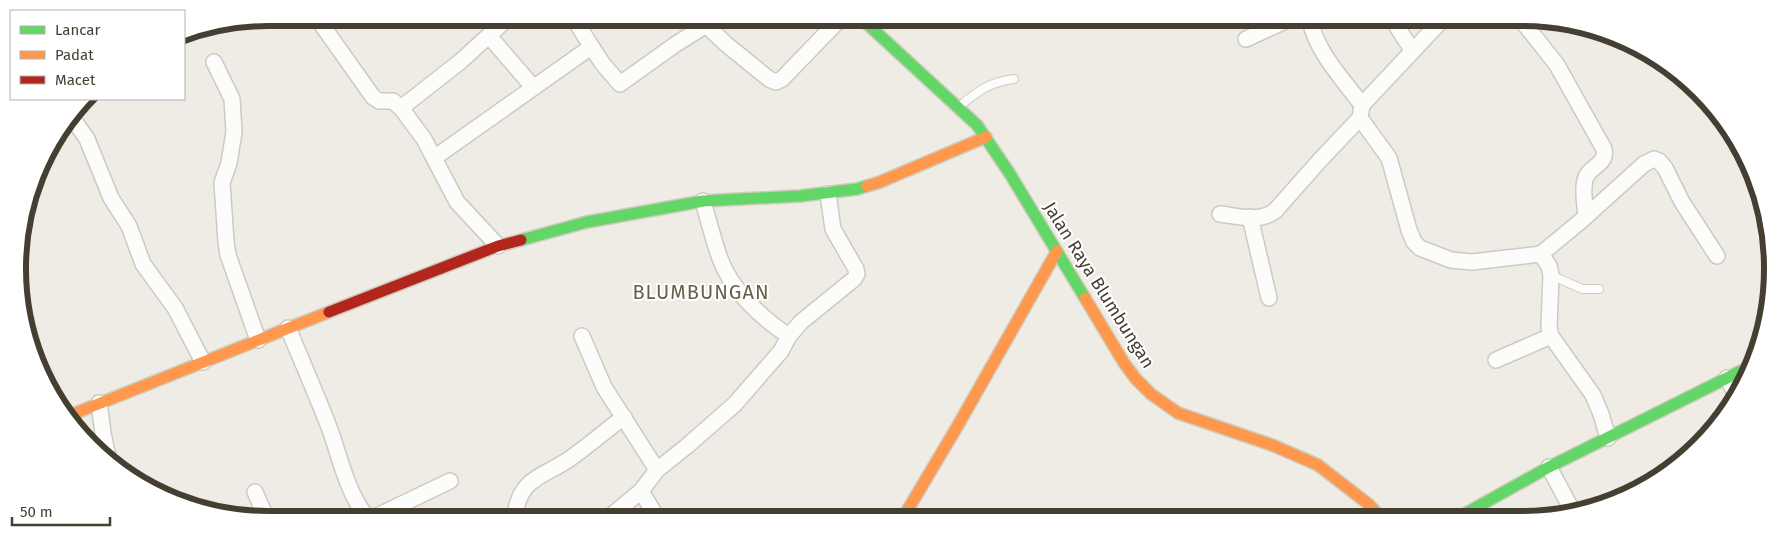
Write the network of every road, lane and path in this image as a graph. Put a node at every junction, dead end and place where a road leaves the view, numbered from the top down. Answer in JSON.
{"nodes":[{"id":1,"x":323,"y":26,"type":"edge"},
{"id":2,"x":500,"y":26,"type":"edge"},
{"id":3,"x":578,"y":26,"type":"edge"},
{"id":4,"x":705,"y":26,"type":"edge"},
{"id":5,"x":714,"y":26,"type":"edge"},
{"id":6,"x":833,"y":26,"type":"edge"},
{"id":7,"x":871,"y":26,"type":"edge"},
{"id":8,"x":1274,"y":26,"type":"edge"},
{"id":9,"x":1311,"y":26,"type":"edge"},
{"id":10,"x":1397,"y":26,"type":"edge"},
{"id":11,"x":1436,"y":26,"type":"edge"},
{"id":12,"x":1526,"y":26,"type":"edge"},
{"id":13,"x":490,"y":36,"type":"junction"},
{"id":14,"x":1246,"y":39,"type":"dead end"},
{"id":15,"x":591,"y":47,"type":"junction"},
{"id":16,"x":1412,"y":50,"type":"junction"},
{"id":17,"x":214,"y":62,"type":"dead end"},
{"id":18,"x":1014,"y":79,"type":"dead end"},
{"id":19,"x":533,"y":87,"type":"junction"},
{"id":20,"x":959,"y":107,"type":"junction"},
{"id":21,"x":401,"y":108,"type":"junction"},
{"id":22,"x":1361,"y":112,"type":"junction"},
{"id":23,"x":75,"y":122,"type":"edge"},
{"id":24,"x":986,"y":138,"type":"junction"},
{"id":25,"x":434,"y":158,"type":"junction"},
{"id":26,"x":828,"y":194,"type":"junction"},
{"id":27,"x":703,"y":201,"type":"junction"},
{"id":28,"x":1220,"y":214,"type":"dead end"},
{"id":29,"x":1586,"y":216,"type":"junction"},
{"id":30,"x":1250,"y":218,"type":"junction"},
{"id":31,"x":498,"y":246,"type":"junction"},
{"id":32,"x":1057,"y":251,"type":"junction"},
{"id":33,"x":1541,"y":254,"type":"junction"},
{"id":34,"x":1717,"y":256,"type":"dead end"},
{"id":35,"x":1551,"y":275,"type":"junction"},
{"id":36,"x":1599,"y":290,"type":"dead end"},
{"id":37,"x":1269,"y":298,"type":"dead end"},
{"id":38,"x":288,"y":328,"type":"junction"},
{"id":39,"x":582,"y":336,"type":"dead end"},
{"id":40,"x":789,"y":336,"type":"junction"},
{"id":41,"x":1551,"y":336,"type":"junction"},
{"id":42,"x":258,"y":340,"type":"junction"},
{"id":43,"x":1496,"y":360,"type":"dead end"},
{"id":44,"x":203,"y":362,"type":"junction"},
{"id":45,"x":1741,"y":371,"type":"edge"},
{"id":46,"x":1727,"y":378,"type":"junction"},
{"id":47,"x":1732,"y":388,"type":"edge"},
{"id":48,"x":99,"y":402,"type":"junction"},
{"id":49,"x":74,"y":413,"type":"edge"},
{"id":50,"x":624,"y":417,"type":"junction"},
{"id":51,"x":1608,"y":438,"type":"junction"},
{"id":52,"x":106,"y":448,"type":"edge"},
{"id":53,"x":1549,"y":467,"type":"junction"},
{"id":54,"x":657,"y":470,"type":"junction"},
{"id":55,"x":450,"y":481,"type":"dead end"},
{"id":56,"x":641,"y":491,"type":"junction"},
{"id":57,"x":256,"y":492,"type":"dead end"},
{"id":58,"x":1570,"y":506,"type":"edge"},
{"id":59,"x":264,"y":511,"type":"edge"},
{"id":60,"x":362,"y":511,"type":"edge"},
{"id":61,"x":387,"y":511,"type":"edge"},
{"id":62,"x":516,"y":511,"type":"edge"},
{"id":63,"x":617,"y":511,"type":"edge"},
{"id":64,"x":653,"y":511,"type":"edge"},
{"id":65,"x":907,"y":511,"type":"edge"},
{"id":66,"x":1375,"y":511,"type":"edge"},
{"id":67,"x":1469,"y":511,"type":"edge"}],
"edges":[{"from":1,"to":21,"type":"street"},
{"from":2,"to":13,"type":"street"},
{"from":3,"to":15,"type":"street"},
{"from":4,"to":15,"type":"street"},
{"from":5,"to":6,"type":"street"},
{"from":7,"to":20,"type":"street","name":"Jalan Raya Blumbungan"},
{"from":8,"to":14,"type":"street"},
{"from":9,"to":22,"type":"street"},
{"from":10,"to":16,"type":"street"},
{"from":11,"to":16,"type":"street"},
{"from":12,"to":29,"type":"street"},
{"from":13,"to":19,"type":"street"},
{"from":13,"to":21,"type":"street"},
{"from":15,"to":19,"type":"street"},
{"from":16,"to":22,"type":"street"},
{"from":17,"to":42,"type":"street"},
{"from":18,"to":20,"type":"lane"},
{"from":19,"to":25,"type":"street"},
{"from":20,"to":24,"type":"street","name":"Jalan Raya Blumbungan"},
{"from":21,"to":25,"type":"street"},
{"from":22,"to":30,"type":"street"},
{"from":22,"to":33,"type":"street"},
{"from":23,"to":44,"type":"street"},
{"from":24,"to":26,"type":"street"},
{"from":24,"to":32,"type":"street","name":"Jalan Raya Blumbungan"},
{"from":25,"to":31,"type":"street"},
{"from":26,"to":27,"type":"street"},
{"from":26,"to":40,"type":"street"},
{"from":27,"to":31,"type":"street"},
{"from":27,"to":40,"type":"street"},
{"from":28,"to":30,"type":"street"},
{"from":29,"to":33,"type":"street"},
{"from":29,"to":34,"type":"street"},
{"from":30,"to":37,"type":"street"},
{"from":31,"to":38,"type":"street"},
{"from":32,"to":65,"type":"street"},
{"from":32,"to":66,"type":"street","name":"Jalan Raya Blumbungan"},
{"from":33,"to":35,"type":"street"},
{"from":35,"to":36,"type":"lane"},
{"from":35,"to":41,"type":"street"},
{"from":38,"to":42,"type":"street"},
{"from":38,"to":60,"type":"street"},
{"from":39,"to":50,"type":"street"},
{"from":40,"to":54,"type":"street"},
{"from":41,"to":43,"type":"street"},
{"from":41,"to":51,"type":"street"},
{"from":42,"to":44,"type":"street"},
{"from":44,"to":48,"type":"street"},
{"from":45,"to":46,"type":"street"},
{"from":46,"to":47,"type":"street"},
{"from":46,"to":51,"type":"street"},
{"from":48,"to":49,"type":"street"},
{"from":48,"to":52,"type":"street"},
{"from":50,"to":54,"type":"street"},
{"from":50,"to":62,"type":"street"},
{"from":51,"to":53,"type":"street"},
{"from":53,"to":58,"type":"street"},
{"from":53,"to":67,"type":"street"},
{"from":54,"to":56,"type":"street"},
{"from":55,"to":61,"type":"street"},
{"from":56,"to":63,"type":"street"},
{"from":56,"to":64,"type":"street"},
{"from":57,"to":59,"type":"street"}]}
